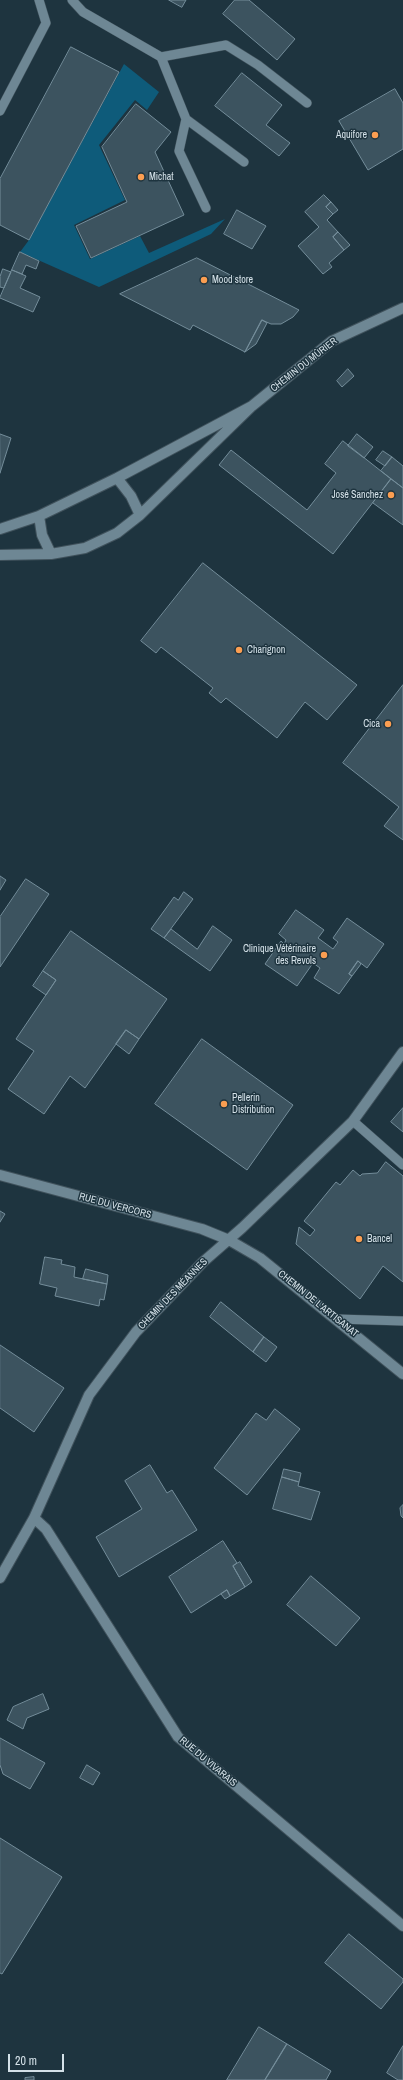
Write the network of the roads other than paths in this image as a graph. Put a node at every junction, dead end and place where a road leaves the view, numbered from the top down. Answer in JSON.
{"nodes":[{"id":1,"x":38,"y":0,"type":"edge"},
{"id":2,"x":72,"y":0,"type":"edge"},
{"id":3,"x":161,"y":57,"type":"junction"},
{"id":4,"x":307,"y":103,"type":"dead end"},
{"id":5,"x":0,"y":111,"type":"edge"},
{"id":6,"x":186,"y":119,"type":"junction"},
{"id":7,"x":244,"y":162,"type":"dead end"},
{"id":8,"x":206,"y":208,"type":"dead end"},
{"id":9,"x":403,"y":308,"type":"edge"},
{"id":10,"x":252,"y":406,"type":"junction"},
{"id":11,"x":117,"y":478,"type":"junction"},
{"id":12,"x":140,"y":515,"type":"junction"},
{"id":13,"x":39,"y":516,"type":"junction"},
{"id":14,"x":0,"y":529,"type":"edge"},
{"id":15,"x":51,"y":554,"type":"junction"},
{"id":16,"x":0,"y":555,"type":"edge"},
{"id":17,"x":403,"y":1052,"type":"edge"},
{"id":18,"x":353,"y":1121,"type":"junction"},
{"id":19,"x":403,"y":1165,"type":"edge"},
{"id":20,"x":0,"y":1175,"type":"edge"},
{"id":21,"x":229,"y":1240,"type":"junction"},
{"id":22,"x":337,"y":1319,"type":"junction"},
{"id":23,"x":403,"y":1322,"type":"edge"},
{"id":24,"x":403,"y":1374,"type":"edge"},
{"id":25,"x":34,"y":1518,"type":"junction"},
{"id":26,"x":0,"y":1578,"type":"edge"},
{"id":27,"x":403,"y":1926,"type":"edge"}],
"edges":[{"from":1,"to":5,"type":"lane"},
{"from":2,"to":3,"type":"lane"},
{"from":3,"to":4,"type":"lane"},
{"from":3,"to":6,"type":"lane"},
{"from":6,"to":7,"type":"lane"},
{"from":6,"to":8,"type":"lane"},
{"from":9,"to":10,"type":"street","name":"CHEMIN DU MÛRIER"},
{"from":10,"to":11,"type":"street","name":"CHEMIN DU MÛRIER"},
{"from":10,"to":12,"type":"street","name":"CHEMIN DU MÛRIER"},
{"from":11,"to":12,"type":"street"},
{"from":11,"to":13,"type":"street","name":"CHEMIN DU MÛRIER"},
{"from":12,"to":15,"type":"street","name":"CHEMIN DU MÛRIER"},
{"from":13,"to":14,"type":"street","name":"CHEMIN DU MÛRIER"},
{"from":13,"to":15,"type":"street"},
{"from":15,"to":16,"type":"street","name":"CHEMIN DU MÛRIER"},
{"from":17,"to":18,"type":"street","name":"CHEMIN DES MÉANNES"},
{"from":18,"to":19,"type":"lane"},
{"from":18,"to":21,"type":"street","name":"CHEMIN DES MÉANNES"},
{"from":20,"to":21,"type":"street","name":"RUE DU VERCORS"},
{"from":21,"to":22,"type":"street","name":"CHEMIN DE L'ARTISANAT"},
{"from":21,"to":25,"type":"street","name":"CHEMIN DES MÉANNES"},
{"from":22,"to":23,"type":"lane"},
{"from":22,"to":24,"type":"street","name":"CHEMIN DE L'ARTISANAT"},
{"from":25,"to":26,"type":"street","name":"CHEMIN DES MÉANNES"},
{"from":25,"to":27,"type":"street","name":"RUE DU VIVARAIS"}]}
